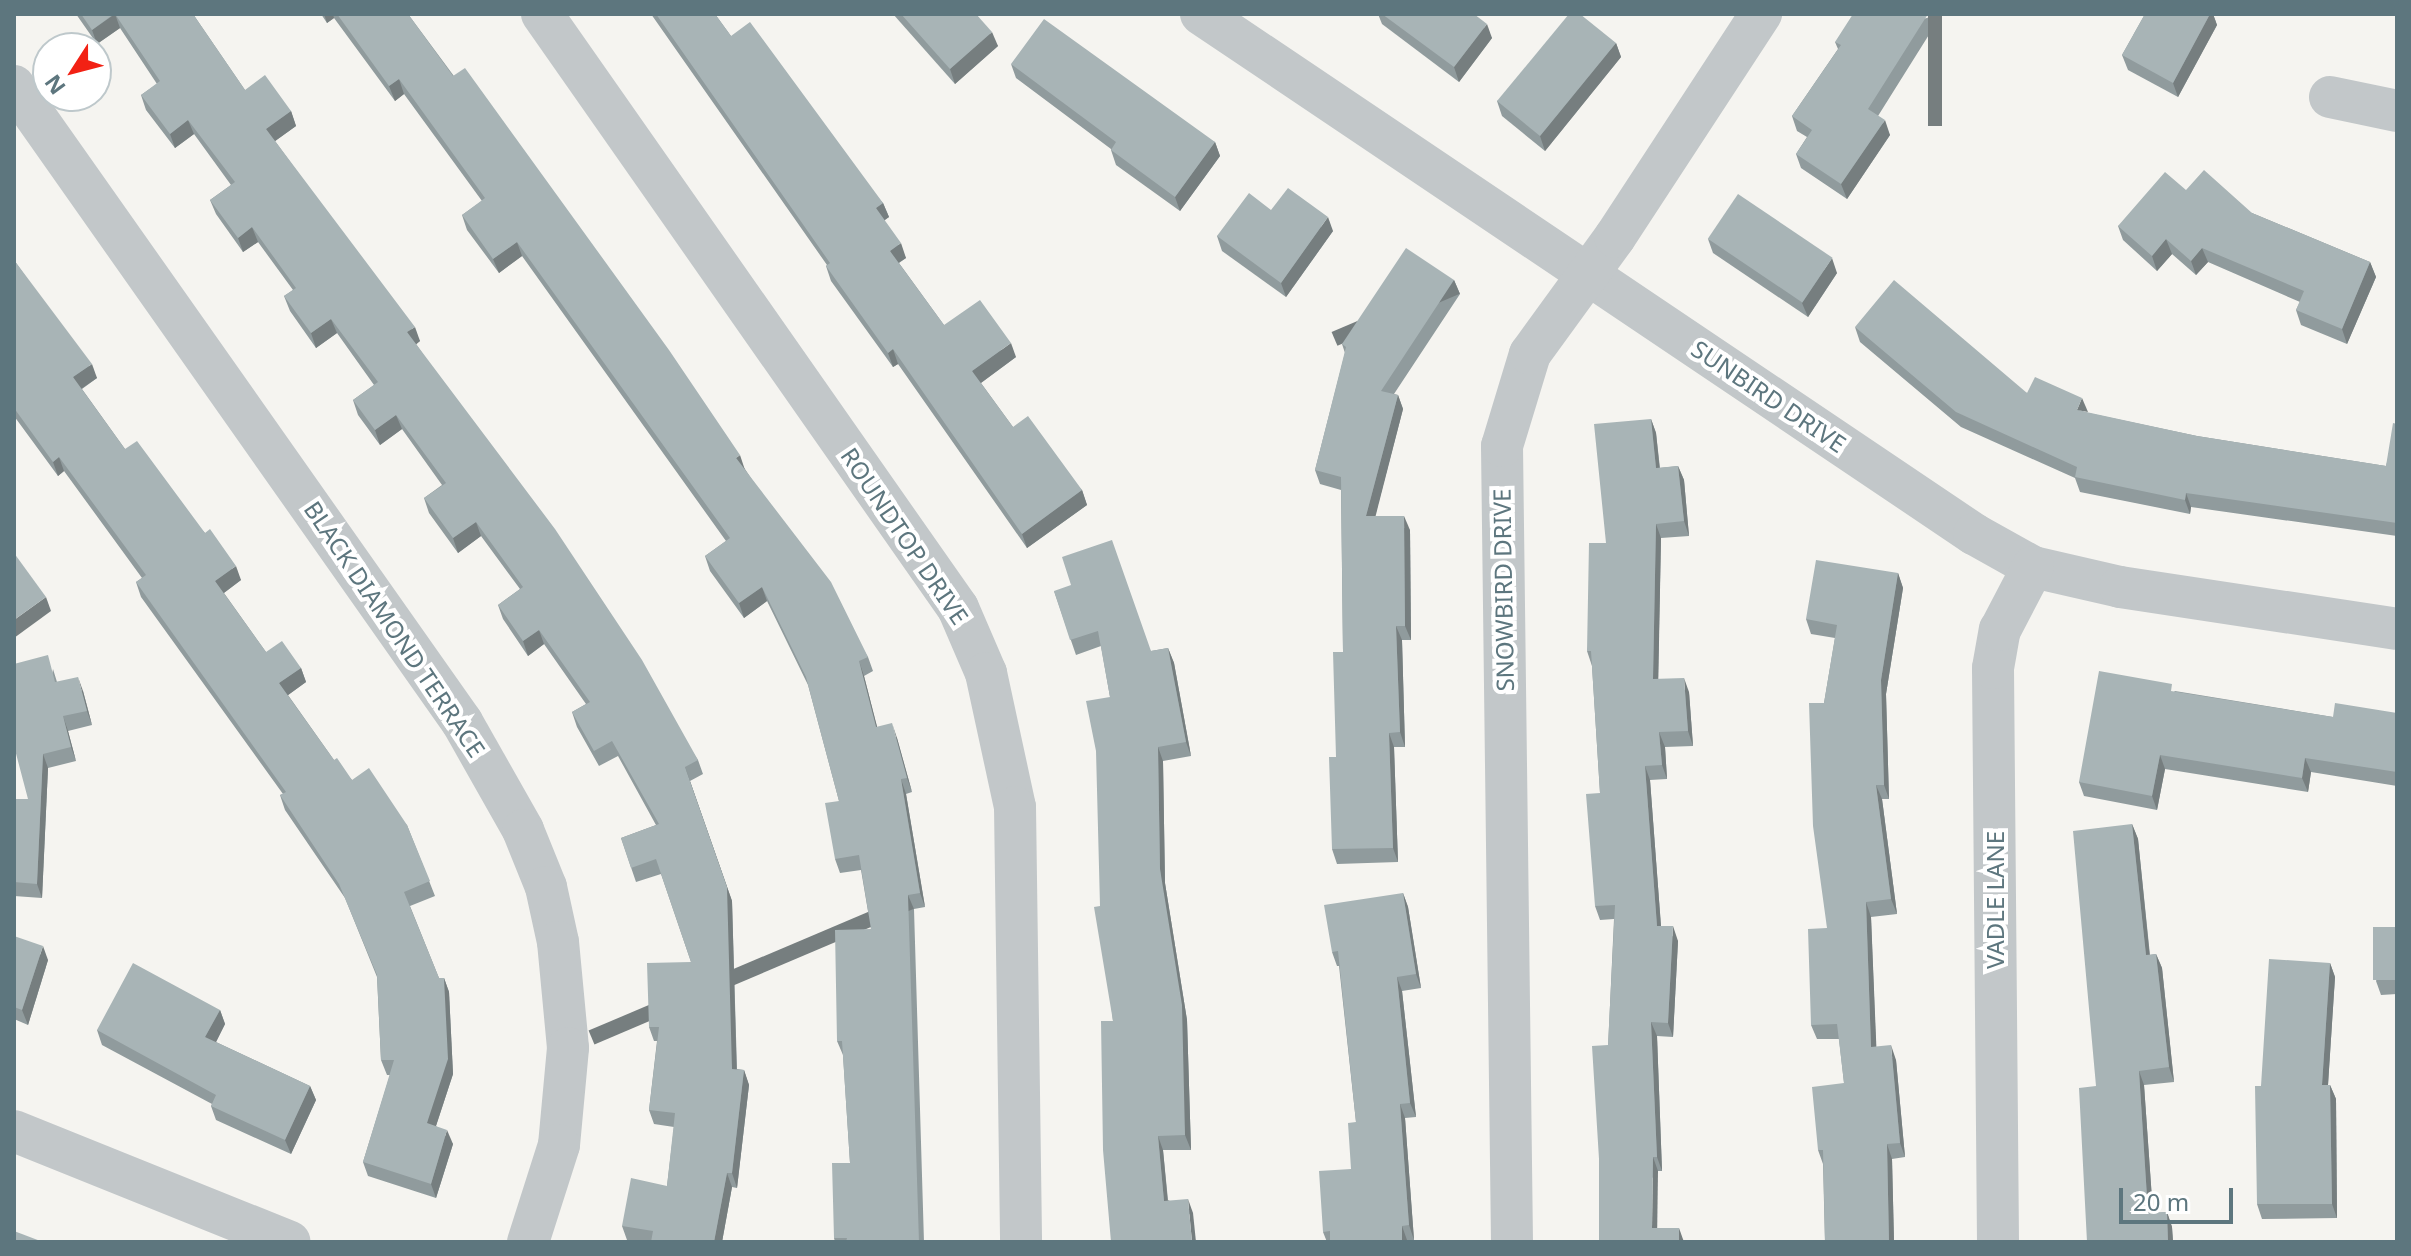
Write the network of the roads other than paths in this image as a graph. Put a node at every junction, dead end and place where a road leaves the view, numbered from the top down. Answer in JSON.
{"nodes":[{"id":1,"x":542,"y":14,"type":"edge"},
{"id":2,"x":1201,"y":14,"type":"edge"},
{"id":3,"x":1761,"y":14,"type":"edge"},
{"id":4,"x":14,"y":86,"type":"edge"},
{"id":5,"x":2330,"y":97,"type":"dead end"},
{"id":6,"x":2397,"y":111,"type":"edge"},
{"id":7,"x":1587,"y":273,"type":"junction"},
{"id":8,"x":2033,"y":567,"type":"junction"},
{"id":9,"x":2397,"y":629,"type":"edge"},
{"id":10,"x":14,"y":1131,"type":"edge"},
{"id":11,"x":290,"y":1242,"type":"edge"},
{"id":12,"x":528,"y":1242,"type":"edge"},
{"id":13,"x":1021,"y":1242,"type":"edge"},
{"id":14,"x":1512,"y":1242,"type":"edge"},
{"id":15,"x":1998,"y":1242,"type":"edge"}],
"edges":[{"from":1,"to":13,"type":"street","name":"ROUNDTOP DRIVE"},
{"from":2,"to":7,"type":"street","name":"SUNBIRD DRIVE"},
{"from":3,"to":7,"type":"street","name":"SNOWBIRD DRIVE"},
{"from":4,"to":12,"type":"street","name":"BLACK DIAMOND TERRACE"},
{"from":5,"to":6,"type":"street"},
{"from":7,"to":8,"type":"street","name":"SUNBIRD DRIVE"},
{"from":7,"to":14,"type":"street","name":"SNOWBIRD DRIVE"},
{"from":8,"to":9,"type":"street","name":"SUNBIRD DRIVE"},
{"from":8,"to":15,"type":"street","name":"VADLE LANE"},
{"from":10,"to":11,"type":"street"}]}
